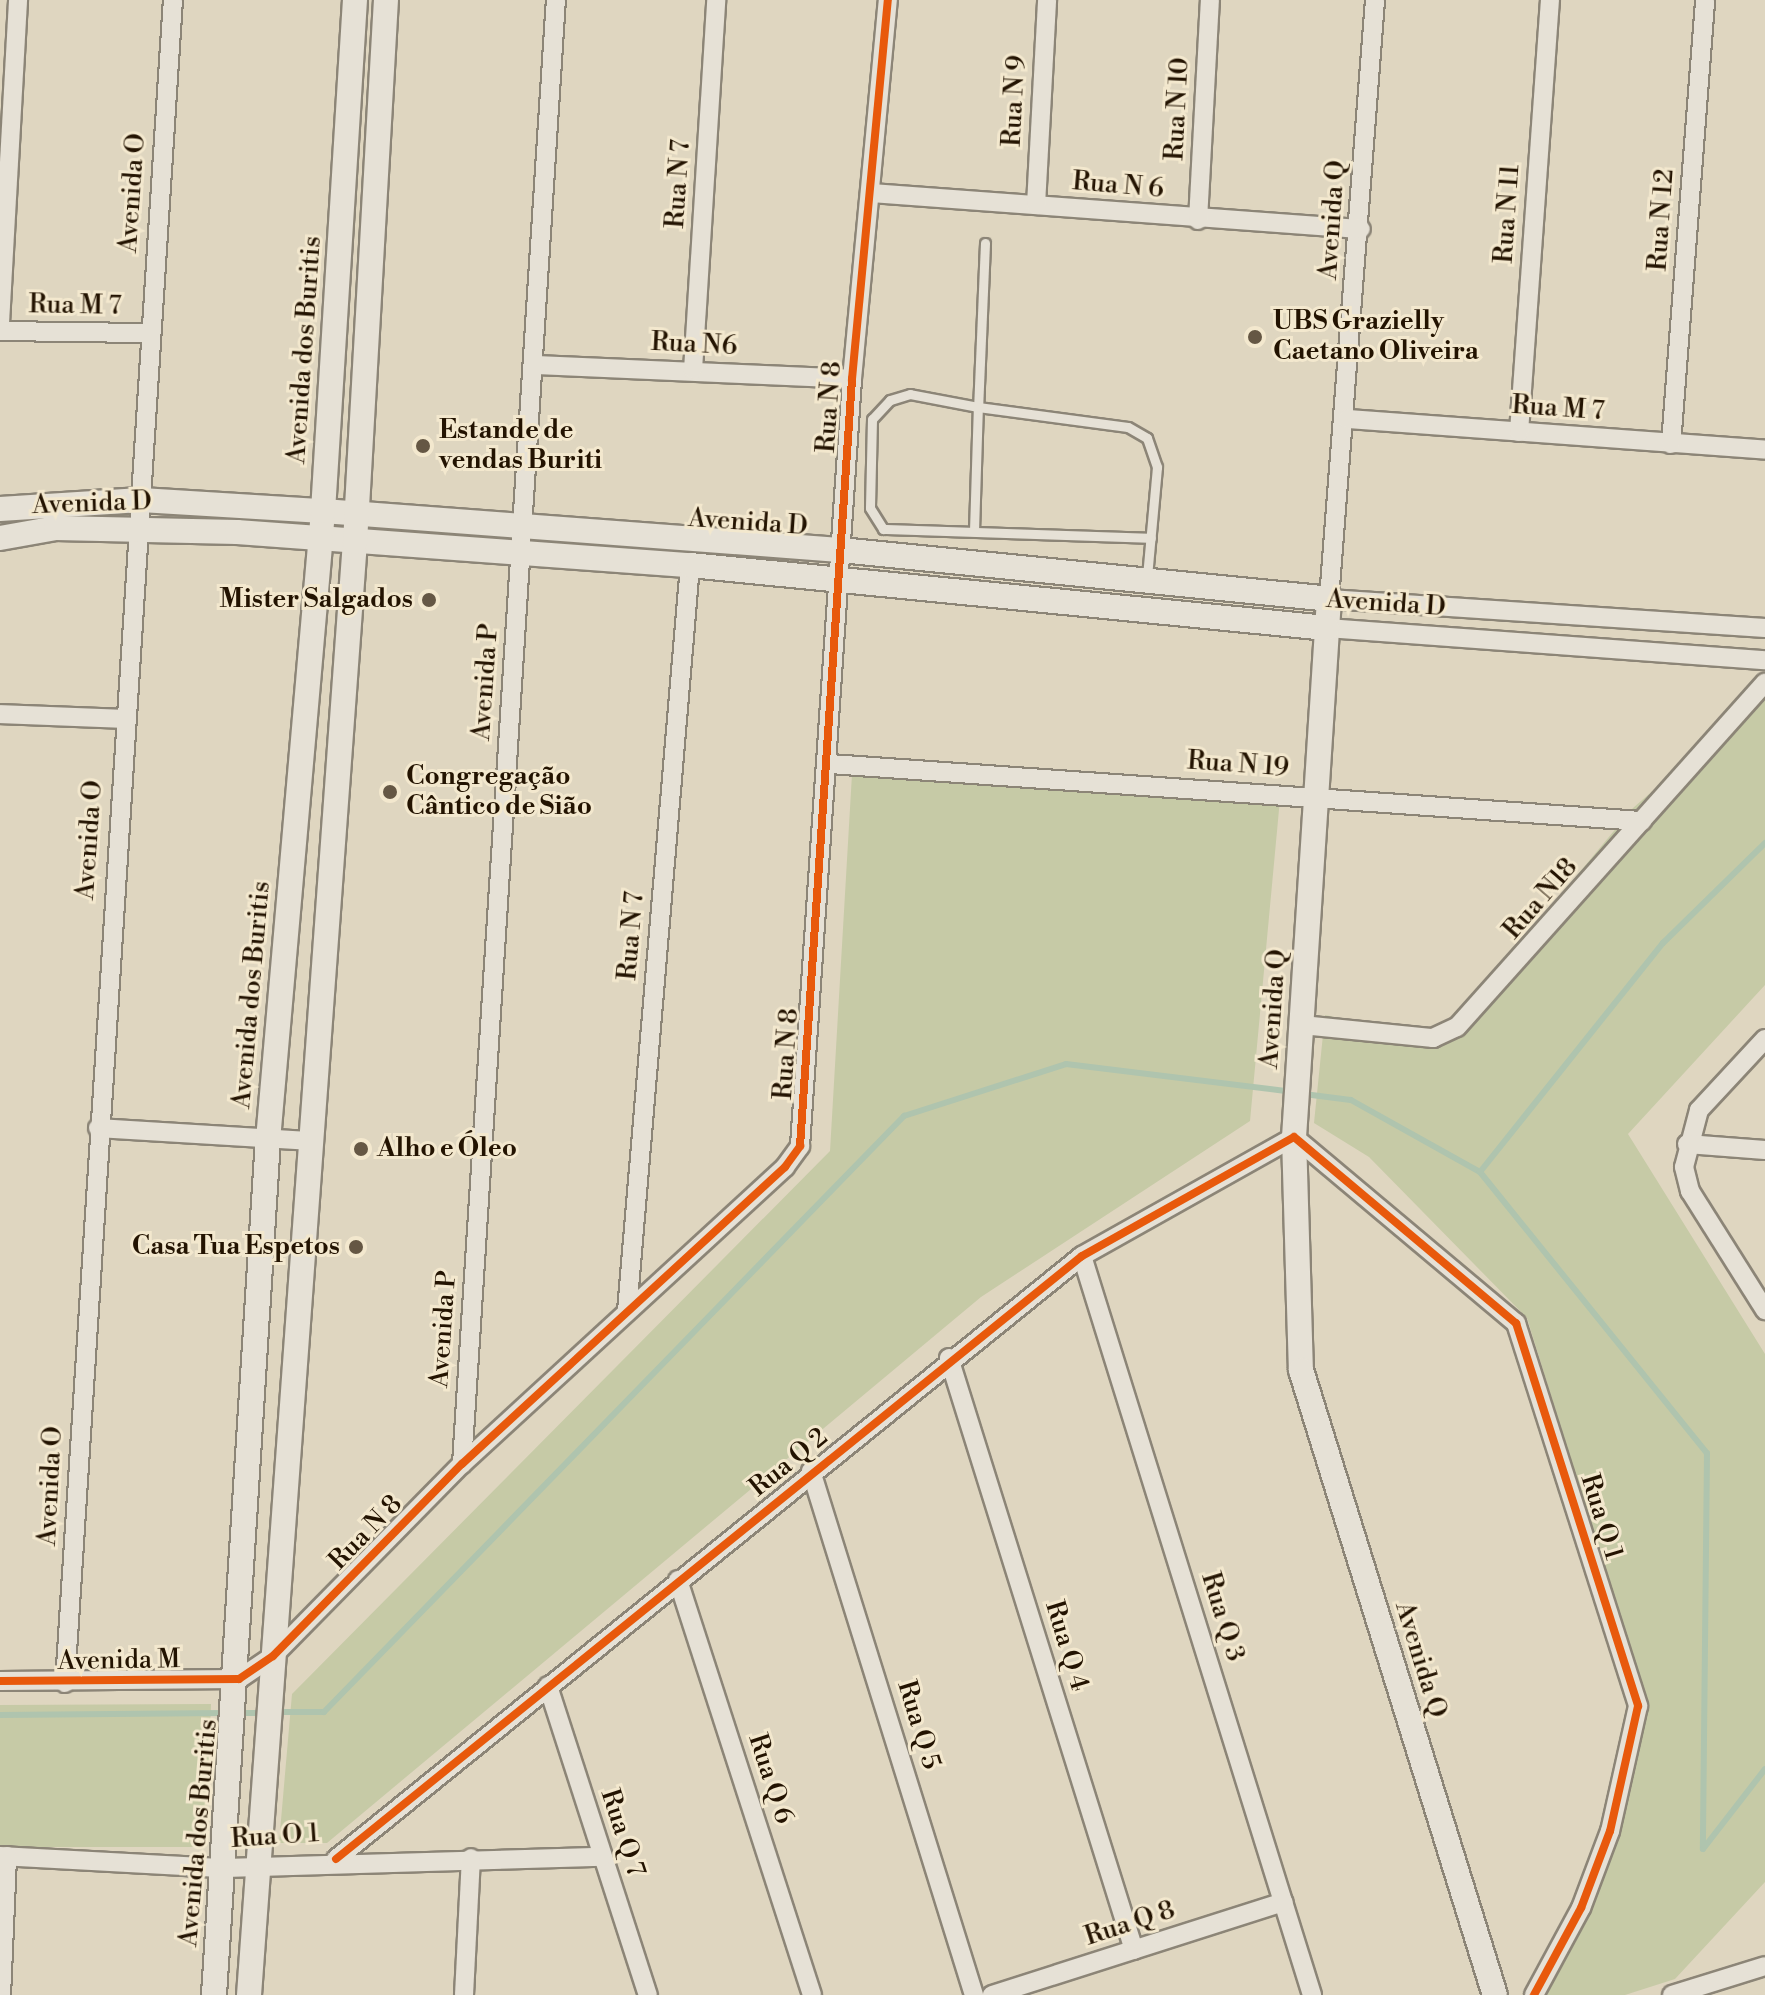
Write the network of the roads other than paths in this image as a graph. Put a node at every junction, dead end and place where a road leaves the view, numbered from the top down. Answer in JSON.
{"nodes":[{"id":1,"x":18,"y":0,"type":"edge"},
{"id":2,"x":173,"y":0,"type":"edge"},
{"id":3,"x":355,"y":0,"type":"edge"},
{"id":4,"x":386,"y":0,"type":"edge"},
{"id":5,"x":556,"y":0,"type":"edge"},
{"id":6,"x":716,"y":0,"type":"edge"},
{"id":7,"x":888,"y":0,"type":"edge"},
{"id":8,"x":1047,"y":0,"type":"edge"},
{"id":9,"x":1210,"y":0,"type":"edge"},
{"id":10,"x":1375,"y":0,"type":"edge"},
{"id":11,"x":1550,"y":0,"type":"edge"},
{"id":12,"x":1705,"y":0,"type":"edge"},
{"id":13,"x":870,"y":193,"type":"junction"},
{"id":14,"x":1036,"y":205,"type":"junction"},
{"id":15,"x":1198,"y":220,"type":"junction"},
{"id":16,"x":1361,"y":229,"type":"junction"},
{"id":17,"x":985,"y":243,"type":"dead end"},
{"id":18,"x":0,"y":323,"type":"edge"},
{"id":19,"x":0,"y":331,"type":"edge"},
{"id":20,"x":150,"y":333,"type":"junction"},
{"id":21,"x":534,"y":365,"type":"junction"},
{"id":22,"x":693,"y":370,"type":"junction"},
{"id":23,"x":852,"y":379,"type":"junction"},
{"id":24,"x":978,"y":407,"type":"junction"},
{"id":25,"x":1347,"y":419,"type":"junction"},
{"id":26,"x":1519,"y":432,"type":"junction"},
{"id":27,"x":1671,"y":444,"type":"junction"},
{"id":28,"x":1765,"y":450,"type":"edge"},
{"id":29,"x":141,"y":500,"type":"junction"},
{"id":30,"x":0,"y":509,"type":"edge"},
{"id":31,"x":323,"y":511,"type":"junction"},
{"id":32,"x":353,"y":514,"type":"junction"},
{"id":33,"x":521,"y":526,"type":"junction"},
{"id":34,"x":139,"y":528,"type":"junction"},
{"id":35,"x":974,"y":531,"type":"junction"},
{"id":36,"x":0,"y":538,"type":"edge"},
{"id":37,"x":1151,"y":538,"type":"junction"},
{"id":38,"x":318,"y":540,"type":"junction"},
{"id":39,"x":355,"y":542,"type":"junction"},
{"id":40,"x":840,"y":550,"type":"junction"},
{"id":41,"x":520,"y":557,"type":"junction"},
{"id":42,"x":690,"y":565,"type":"junction"},
{"id":43,"x":1147,"y":581,"type":"junction"},
{"id":44,"x":840,"y":582,"type":"junction"},
{"id":45,"x":1329,"y":599,"type":"junction"},
{"id":46,"x":1327,"y":628,"type":"junction"},
{"id":47,"x":1765,"y":628,"type":"edge"},
{"id":48,"x":1765,"y":660,"type":"edge"},
{"id":49,"x":1765,"y":683,"type":"edge"},
{"id":50,"x":0,"y":714,"type":"edge"},
{"id":51,"x":124,"y":719,"type":"junction"},
{"id":52,"x":830,"y":764,"type":"junction"},
{"id":53,"x":1319,"y":797,"type":"junction"},
{"id":54,"x":1642,"y":821,"type":"junction"},
{"id":55,"x":1302,"y":1025,"type":"junction"},
{"id":56,"x":1765,"y":1039,"type":"edge"},
{"id":57,"x":98,"y":1128,"type":"junction"},
{"id":58,"x":1294,"y":1137,"type":"junction"},
{"id":59,"x":268,"y":1140,"type":"junction"},
{"id":60,"x":312,"y":1141,"type":"junction"},
{"id":61,"x":1687,"y":1144,"type":"junction"},
{"id":62,"x":1765,"y":1150,"type":"edge"},
{"id":63,"x":1082,"y":1256,"type":"junction"},
{"id":64,"x":1764,"y":1308,"type":"edge"},
{"id":65,"x":627,"y":1311,"type":"junction"},
{"id":66,"x":949,"y":1358,"type":"junction"},
{"id":67,"x":462,"y":1464,"type":"junction"},
{"id":68,"x":811,"y":1471,"type":"junction"},
{"id":69,"x":678,"y":1580,"type":"junction"},
{"id":70,"x":273,"y":1656,"type":"junction"},
{"id":71,"x":0,"y":1681,"type":"edge"},
{"id":72,"x":65,"y":1683,"type":"junction"},
{"id":73,"x":548,"y":1686,"type":"junction"},
{"id":74,"x":238,"y":1689,"type":"junction"},
{"id":75,"x":4,"y":1856,"type":"edge"},
{"id":76,"x":602,"y":1857,"type":"junction"},
{"id":77,"x":471,"y":1858,"type":"junction"},
{"id":78,"x":336,"y":1859,"type":"junction"},
{"id":79,"x":257,"y":1867,"type":"junction"},
{"id":80,"x":225,"y":1868,"type":"junction"},
{"id":81,"x":1284,"y":1902,"type":"junction"},
{"id":82,"x":1134,"y":1950,"type":"junction"},
{"id":83,"x":1765,"y":1966,"type":"edge"},
{"id":84,"x":1,"y":1995,"type":"edge"},
{"id":85,"x":214,"y":1995,"type":"edge"},
{"id":86,"x":249,"y":1995,"type":"edge"},
{"id":87,"x":464,"y":1995,"type":"edge"},
{"id":88,"x":648,"y":1995,"type":"edge"},
{"id":89,"x":812,"y":1995,"type":"edge"},
{"id":90,"x":974,"y":1995,"type":"edge"},
{"id":91,"x":992,"y":1995,"type":"edge"},
{"id":92,"x":1312,"y":1995,"type":"edge"},
{"id":93,"x":1495,"y":1995,"type":"edge"},
{"id":94,"x":1534,"y":1995,"type":"edge"},
{"id":95,"x":1674,"y":1995,"type":"edge"}],
"edges":[{"from":1,"to":18,"type":"street"},
{"from":2,"to":20,"type":"street","name":"Avenida O"},
{"from":3,"to":31,"type":"street","name":"Avenida dos Buritis"},
{"from":4,"to":32,"type":"street"},
{"from":5,"to":21,"type":"street","name":"Avenida P"},
{"from":6,"to":22,"type":"street","name":"Rua N 7"},
{"from":7,"to":13,"type":"street","name":"Rua N 8"},
{"from":8,"to":14,"type":"street","name":"Rua N 9"},
{"from":9,"to":15,"type":"street","name":"Rua N 10"},
{"from":10,"to":16,"type":"street","name":"Avenida Q"},
{"from":11,"to":26,"type":"street","name":"Rua N 11"},
{"from":12,"to":27,"type":"street","name":"Rua N 12"},
{"from":13,"to":14,"type":"street","name":"Rua N 6"},
{"from":13,"to":23,"type":"street","name":"Rua N 8"},
{"from":14,"to":15,"type":"street","name":"Rua N 6"},
{"from":15,"to":16,"type":"street","name":"Rua N 6"},
{"from":16,"to":25,"type":"street","name":"Avenida Q"},
{"from":17,"to":24,"type":"lane"},
{"from":19,"to":20,"type":"street","name":"Rua M 7"},
{"from":20,"to":29,"type":"street","name":"Avenida O"},
{"from":21,"to":22,"type":"street","name":"Rua N6"},
{"from":21,"to":33,"type":"street","name":"Avenida P"},
{"from":22,"to":23,"type":"street","name":"Rua N6"},
{"from":23,"to":40,"type":"street","name":"Rua N 8"},
{"from":24,"to":35,"type":"lane"},
{"from":24,"to":35,"type":"lane"},
{"from":24,"to":37,"type":"lane"},
{"from":25,"to":26,"type":"street","name":"Rua M 7"},
{"from":25,"to":45,"type":"street","name":"Avenida Q"},
{"from":26,"to":27,"type":"street","name":"Rua M 7"},
{"from":27,"to":28,"type":"street","name":"Rua M 7"},
{"from":29,"to":30,"type":"street","name":"Avenida D"},
{"from":29,"to":31,"type":"street","name":"Avenida D"},
{"from":29,"to":34,"type":"street","name":"Avenida O"},
{"from":31,"to":32,"type":"street","name":"Avenida D"},
{"from":31,"to":38,"type":"street","name":"Avenida dos Buritis"},
{"from":32,"to":33,"type":"street","name":"Avenida D"},
{"from":32,"to":39,"type":"street"},
{"from":33,"to":40,"type":"street","name":"Avenida D"},
{"from":33,"to":41,"type":"street","name":"Avenida P"},
{"from":34,"to":36,"type":"street","name":"Avenida D"},
{"from":34,"to":38,"type":"street","name":"Avenida D"},
{"from":34,"to":51,"type":"street","name":"Avenida O"},
{"from":35,"to":37,"type":"lane"},
{"from":37,"to":43,"type":"lane"},
{"from":38,"to":39,"type":"street","name":"Avenida D"},
{"from":38,"to":59,"type":"street","name":"Avenida dos Buritis"},
{"from":39,"to":41,"type":"street","name":"Avenida D"},
{"from":39,"to":60,"type":"street"},
{"from":40,"to":43,"type":"street","name":"Avenida D"},
{"from":40,"to":44,"type":"street","name":"Rua N 8"},
{"from":41,"to":42,"type":"street","name":"Avenida D"},
{"from":41,"to":67,"type":"street","name":"Avenida P"},
{"from":42,"to":44,"type":"street","name":"Avenida D"},
{"from":42,"to":65,"type":"street","name":"Rua N 7"},
{"from":43,"to":45,"type":"street","name":"Avenida D"},
{"from":44,"to":46,"type":"street","name":"Avenida D"},
{"from":44,"to":52,"type":"street","name":"Rua N 8"},
{"from":45,"to":46,"type":"street","name":"Avenida Q"},
{"from":45,"to":47,"type":"street","name":"Avenida D"},
{"from":46,"to":48,"type":"street","name":"Avenida D"},
{"from":46,"to":53,"type":"street","name":"Avenida Q"},
{"from":49,"to":54,"type":"street","name":"Rua N18"},
{"from":50,"to":51,"type":"street"},
{"from":51,"to":57,"type":"street","name":"Avenida O"},
{"from":52,"to":53,"type":"street","name":"Rua N 19"},
{"from":52,"to":65,"type":"street","name":"Rua N 8"},
{"from":53,"to":54,"type":"street","name":"Rua N 19"},
{"from":53,"to":55,"type":"street","name":"Avenida Q"},
{"from":54,"to":55,"type":"street","name":"Rua N18"},
{"from":55,"to":58,"type":"street","name":"Avenida Q"},
{"from":56,"to":61,"type":"street"},
{"from":57,"to":59,"type":"street"},
{"from":57,"to":72,"type":"street","name":"Avenida O"},
{"from":58,"to":63,"type":"street","name":"Rua Q 2"},
{"from":58,"to":93,"type":"street","name":"Avenida Q"},
{"from":58,"to":94,"type":"street","name":"Rua Q 1"},
{"from":59,"to":60,"type":"street"},
{"from":59,"to":74,"type":"street","name":"Avenida dos Buritis"},
{"from":60,"to":70,"type":"street"},
{"from":61,"to":62,"type":"street"},
{"from":61,"to":64,"type":"street"},
{"from":63,"to":66,"type":"street","name":"Rua Q 2"},
{"from":63,"to":81,"type":"street","name":"Rua Q 3"},
{"from":65,"to":67,"type":"street","name":"Rua N 8"},
{"from":66,"to":68,"type":"street","name":"Rua Q 2"},
{"from":66,"to":82,"type":"street","name":"Rua Q 4"},
{"from":67,"to":70,"type":"street","name":"Rua N 8"},
{"from":68,"to":69,"type":"street","name":"Rua Q 2"},
{"from":68,"to":90,"type":"street","name":"Rua Q 5"},
{"from":69,"to":73,"type":"street","name":"Rua Q 2"},
{"from":69,"to":89,"type":"street","name":"Rua Q 6"},
{"from":70,"to":74,"type":"street","name":"Rua N 8"},
{"from":70,"to":79,"type":"street"},
{"from":71,"to":72,"type":"street","name":"Avenida M"},
{"from":72,"to":74,"type":"street","name":"Avenida M"},
{"from":73,"to":76,"type":"street","name":"Rua Q 7"},
{"from":73,"to":78,"type":"street","name":"Rua Q 2"},
{"from":74,"to":80,"type":"street","name":"Avenida dos Buritis"},
{"from":75,"to":80,"type":"street","name":"Rua O 1"},
{"from":75,"to":84,"type":"street"},
{"from":76,"to":77,"type":"street","name":"Rua O 1"},
{"from":76,"to":88,"type":"street","name":"Rua Q 7"},
{"from":77,"to":78,"type":"street","name":"Rua O 1"},
{"from":77,"to":87,"type":"street"},
{"from":78,"to":79,"type":"street","name":"Rua O 1"},
{"from":79,"to":80,"type":"street","name":"Rua O 1"},
{"from":79,"to":86,"type":"street"},
{"from":80,"to":85,"type":"street","name":"Avenida dos Buritis"},
{"from":81,"to":82,"type":"street","name":"Rua Q 8"},
{"from":81,"to":92,"type":"street","name":"Rua Q 3"},
{"from":82,"to":91,"type":"street","name":"Rua Q 8"},
{"from":83,"to":95,"type":"street"}]}
